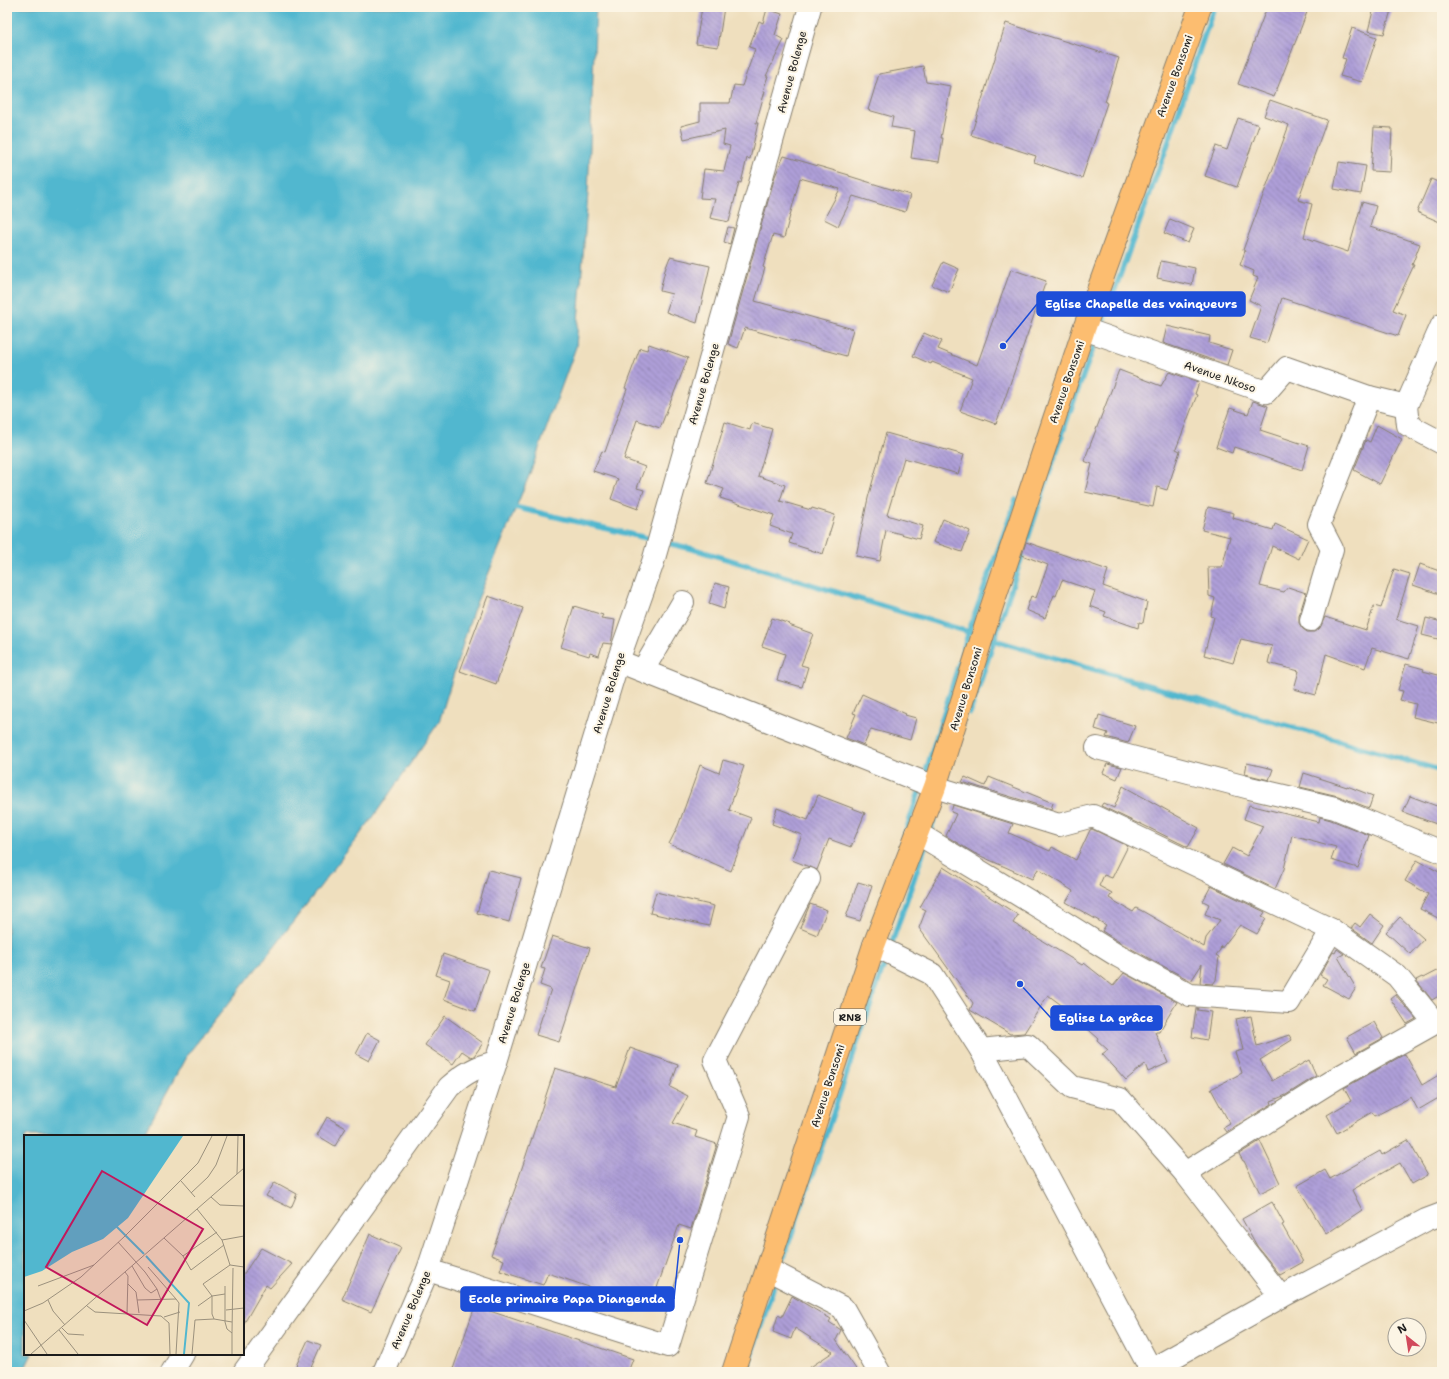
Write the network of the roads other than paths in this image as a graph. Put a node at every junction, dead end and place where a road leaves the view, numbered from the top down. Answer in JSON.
{"nodes":[{"id":1,"x":810,"y":7,"type":"edge"},
{"id":2,"x":1200,"y":7,"type":"edge"},
{"id":3,"x":1442,"y":325,"type":"edge"},
{"id":4,"x":1084,"y":329,"type":"junction"},
{"id":5,"x":1369,"y":397,"type":"junction"},
{"id":6,"x":1406,"y":406,"type":"junction"},
{"id":7,"x":1442,"y":443,"type":"edge"},
{"id":8,"x":683,"y":602,"type":"dead end"},
{"id":9,"x":1311,"y":620,"type":"dead end"},
{"id":10,"x":618,"y":661,"type":"junction"},
{"id":11,"x":643,"y":670,"type":"junction"},
{"id":12,"x":1097,"y":748,"type":"dead end"},
{"id":13,"x":935,"y":787,"type":"junction"},
{"id":14,"x":917,"y":833,"type":"junction"},
{"id":15,"x":1442,"y":852,"type":"edge"},
{"id":16,"x":809,"y":878,"type":"dead end"},
{"id":17,"x":1332,"y":930,"type":"junction"},
{"id":18,"x":874,"y":945,"type":"junction"},
{"id":19,"x":1439,"y":1021,"type":"edge"},
{"id":20,"x":980,"y":1050,"type":"junction"},
{"id":21,"x":496,"y":1062,"type":"junction"},
{"id":22,"x":1185,"y":1173,"type":"junction"},
{"id":23,"x":1442,"y":1214,"type":"edge"},
{"id":24,"x":767,"y":1269,"type":"junction"},
{"id":25,"x":428,"y":1270,"type":"junction"},
{"id":26,"x":1281,"y":1297,"type":"junction"},
{"id":27,"x":182,"y":1355,"type":"edge"},
{"id":28,"x":1149,"y":1371,"type":"edge"},
{"id":29,"x":172,"y":1372,"type":"edge"},
{"id":30,"x":244,"y":1372,"type":"edge"},
{"id":31,"x":384,"y":1372,"type":"edge"},
{"id":32,"x":734,"y":1372,"type":"edge"},
{"id":33,"x":879,"y":1372,"type":"edge"}],
"edges":[{"from":1,"to":10,"type":"street","name":"Avenue Bolenge"},
{"from":2,"to":4,"type":"main road","name":"Avenue Bonsomi","number":"RN8"},
{"from":3,"to":6,"type":"street"},
{"from":4,"to":5,"type":"street","name":"Avenue Nkoso"},
{"from":4,"to":13,"type":"main road","name":"Avenue Bonsomi","number":"RN8"},
{"from":5,"to":6,"type":"street","name":"Avenue Nkoso"},
{"from":5,"to":9,"type":"street"},
{"from":6,"to":7,"type":"street"},
{"from":8,"to":11,"type":"street"},
{"from":10,"to":11,"type":"street"},
{"from":10,"to":21,"type":"street","name":"Avenue Bolenge"},
{"from":11,"to":13,"type":"street"},
{"from":12,"to":15,"type":"street"},
{"from":13,"to":14,"type":"main road","name":"Avenue Bonsomi","number":"RN8"},
{"from":13,"to":17,"type":"street"},
{"from":14,"to":17,"type":"street"},
{"from":14,"to":18,"type":"main road","name":"Avenue Bonsomi","number":"RN8"},
{"from":16,"to":25,"type":"street"},
{"from":17,"to":19,"type":"street"},
{"from":18,"to":20,"type":"street"},
{"from":18,"to":24,"type":"main road","name":"Avenue Bonsomi","number":"RN8"},
{"from":19,"to":22,"type":"street"},
{"from":20,"to":22,"type":"street"},
{"from":20,"to":28,"type":"street"},
{"from":21,"to":25,"type":"street","name":"Avenue Bolenge"},
{"from":21,"to":30,"type":"street"},
{"from":22,"to":26,"type":"street"},
{"from":23,"to":26,"type":"street"},
{"from":24,"to":32,"type":"main road","name":"Avenue Bonsomi","number":"RN8"},
{"from":24,"to":33,"type":"street"},
{"from":25,"to":31,"type":"street","name":"Avenue Bolenge"},
{"from":26,"to":28,"type":"street"},
{"from":27,"to":29,"type":"street"}]}
